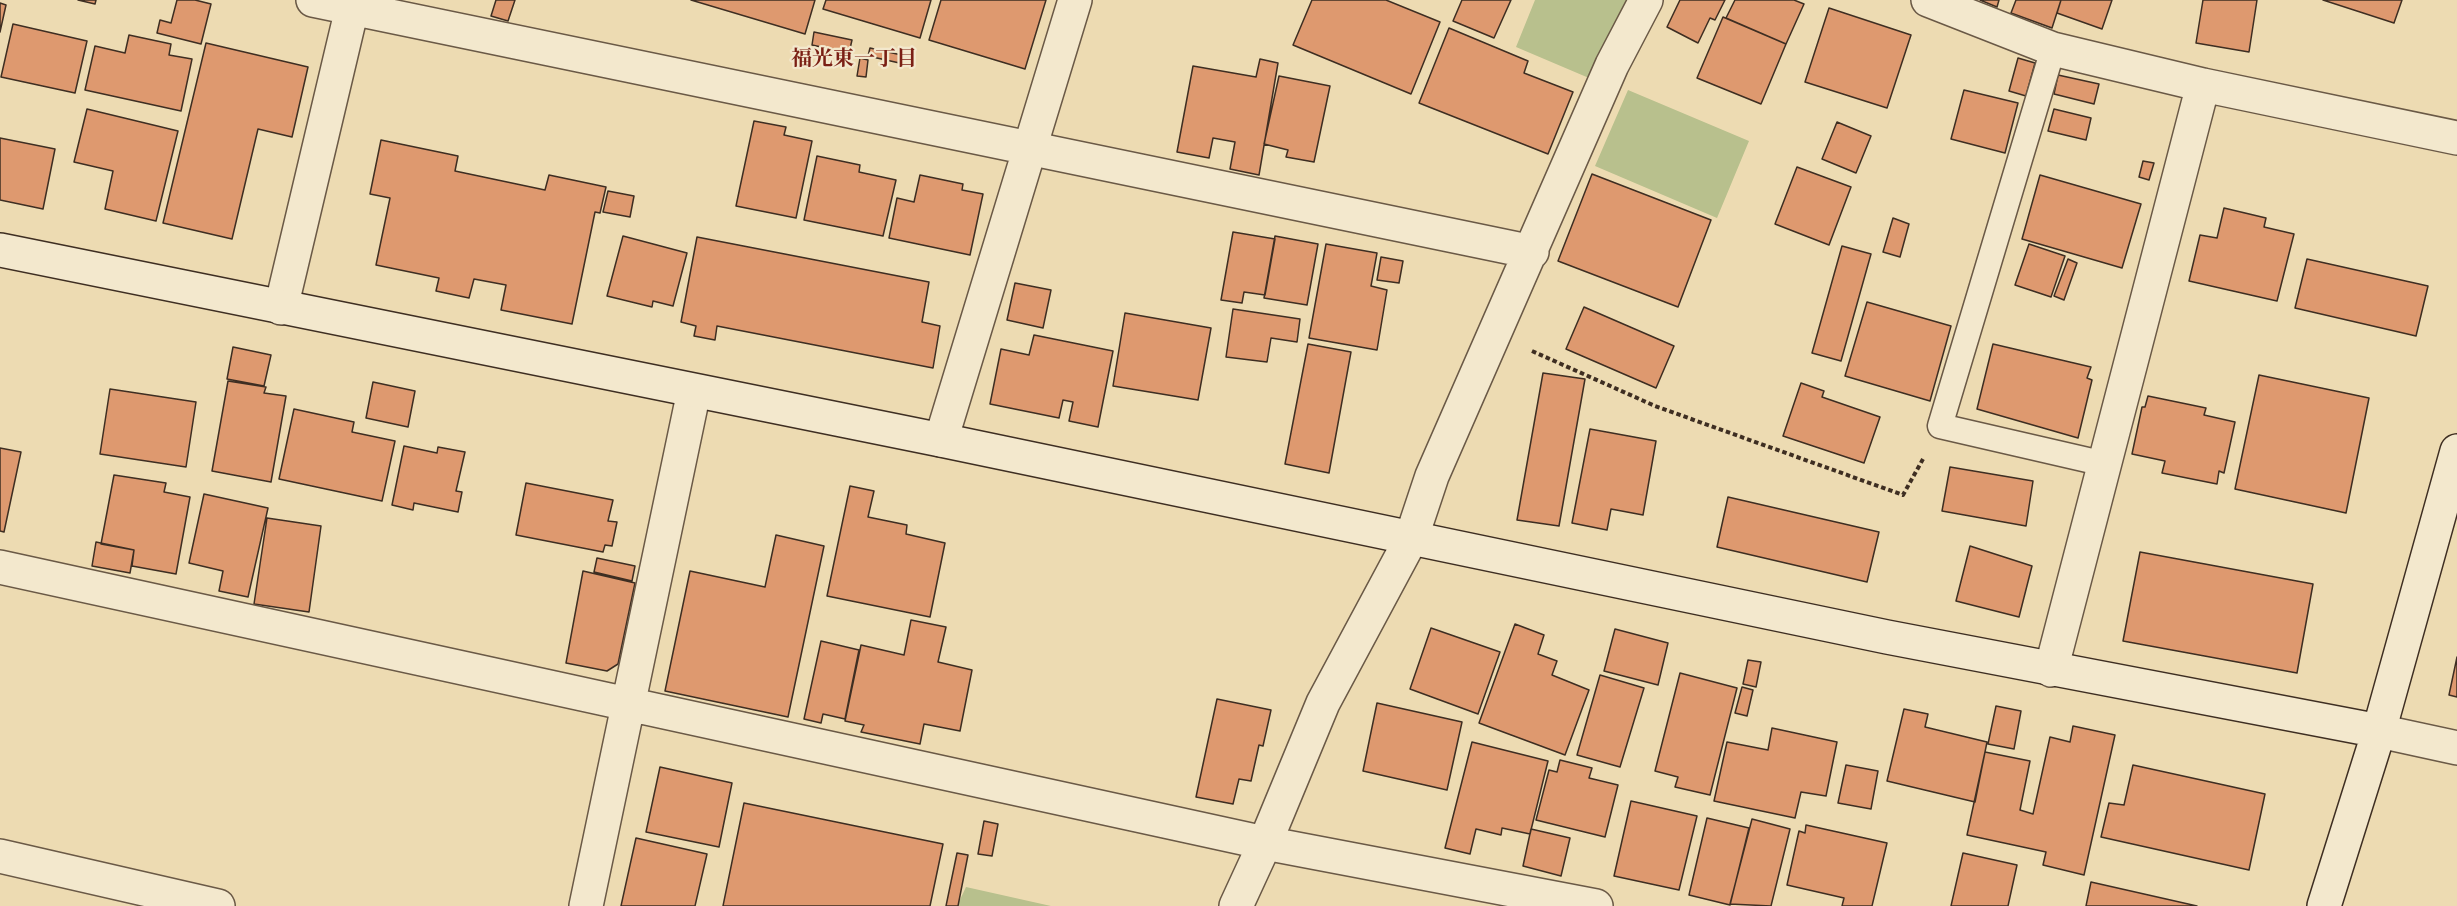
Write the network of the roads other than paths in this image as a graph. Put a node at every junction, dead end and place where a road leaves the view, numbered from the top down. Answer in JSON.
{"nodes":[{"id":1,"x":313,"y":0,"type":"edge"},
{"id":2,"x":1075,"y":0,"type":"edge"},
{"id":3,"x":1646,"y":0,"type":"edge"},
{"id":4,"x":1928,"y":0,"type":"edge"},
{"id":5,"x":353,"y":5,"type":"edge"},
{"id":6,"x":2053,"y":49,"type":"junction"},
{"id":7,"x":2203,"y":85,"type":"junction"},
{"id":8,"x":2457,"y":138,"type":"edge"},
{"id":9,"x":1030,"y":150,"type":"junction"},
{"id":10,"x":0,"y":250,"type":"edge"},
{"id":11,"x":1532,"y":252,"type":"junction"},
{"id":12,"x":281,"y":308,"type":"junction"},
{"id":13,"x":694,"y":391,"type":"junction"},
{"id":14,"x":941,"y":440,"type":"junction"},
{"id":15,"x":2457,"y":451,"type":"edge"},
{"id":16,"x":2105,"y":464,"type":"junction"},
{"id":17,"x":1411,"y":539,"type":"junction"},
{"id":18,"x":0,"y":567,"type":"edge"},
{"id":19,"x":2051,"y":670,"type":"junction"},
{"id":20,"x":630,"y":705,"type":"junction"},
{"id":21,"x":2379,"y":731,"type":"junction"},
{"id":22,"x":2457,"y":748,"type":"edge"},
{"id":23,"x":1266,"y":843,"type":"junction"},
{"id":24,"x":0,"y":856,"type":"edge"},
{"id":25,"x":218,"y":906,"type":"edge"},
{"id":26,"x":586,"y":906,"type":"edge"},
{"id":27,"x":1236,"y":906,"type":"edge"},
{"id":28,"x":1596,"y":906,"type":"edge"},
{"id":29,"x":2324,"y":906,"type":"edge"}],
"edges":[{"from":1,"to":5,"type":"street"},
{"from":2,"to":9,"type":"street"},
{"from":3,"to":11,"type":"street"},
{"from":4,"to":6,"type":"street"},
{"from":5,"to":9,"type":"street"},
{"from":5,"to":12,"type":"street"},
{"from":6,"to":7,"type":"street"},
{"from":6,"to":16,"type":"lane"},
{"from":7,"to":8,"type":"street"},
{"from":7,"to":16,"type":"street"},
{"from":9,"to":11,"type":"street"},
{"from":9,"to":14,"type":"street"},
{"from":10,"to":12,"type":"street"},
{"from":11,"to":17,"type":"street"},
{"from":12,"to":13,"type":"street"},
{"from":13,"to":14,"type":"street"},
{"from":13,"to":20,"type":"street"},
{"from":14,"to":17,"type":"street"},
{"from":15,"to":21,"type":"street"},
{"from":16,"to":19,"type":"street"},
{"from":17,"to":19,"type":"street"},
{"from":17,"to":23,"type":"street"},
{"from":18,"to":20,"type":"street"},
{"from":19,"to":21,"type":"street"},
{"from":20,"to":23,"type":"street"},
{"from":20,"to":26,"type":"street"},
{"from":21,"to":22,"type":"street"},
{"from":21,"to":29,"type":"street"},
{"from":23,"to":27,"type":"street"},
{"from":23,"to":28,"type":"street"},
{"from":24,"to":25,"type":"street"}]}
